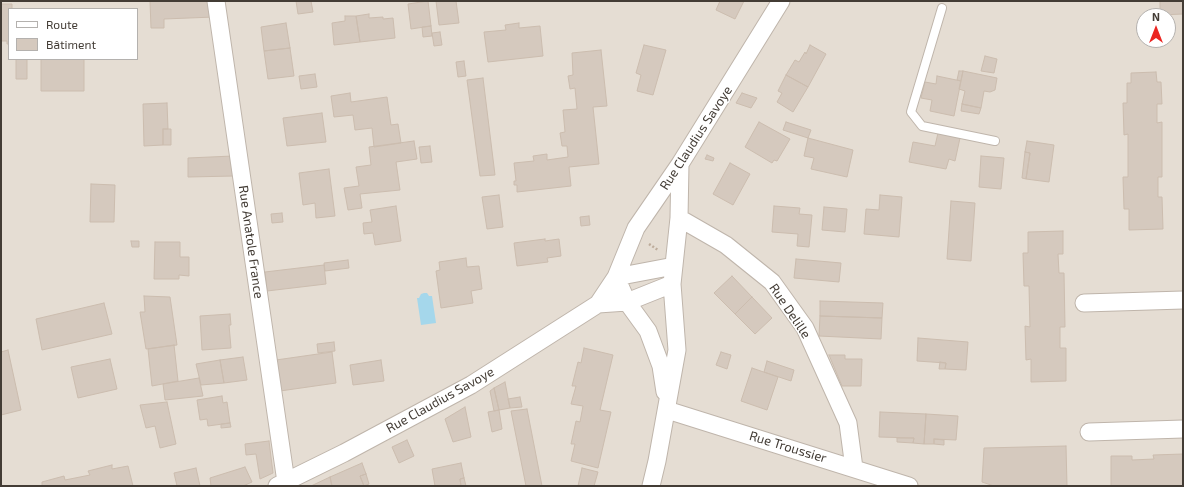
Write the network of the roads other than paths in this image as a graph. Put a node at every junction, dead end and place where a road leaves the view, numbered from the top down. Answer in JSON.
{"nodes":[{"id":1,"x":216,"y":1,"type":"edge"},
{"id":2,"x":781,"y":1,"type":"edge"},
{"id":3,"x":942,"y":8,"type":"dead end"},
{"id":4,"x":995,"y":141,"type":"dead end"},
{"id":5,"x":680,"y":164,"type":"junction"},
{"id":6,"x":679,"y":218,"type":"junction"},
{"id":7,"x":674,"y":266,"type":"junction"},
{"id":8,"x":616,"y":277,"type":"junction"},
{"id":9,"x":672,"y":284,"type":"junction"},
{"id":10,"x":1183,"y":300,"type":"edge"},
{"id":11,"x":627,"y":302,"type":"junction"},
{"id":12,"x":1084,"y":303,"type":"dead end"},
{"id":13,"x":598,"y":304,"type":"junction"},
{"id":14,"x":667,"y":410,"type":"junction"},
{"id":15,"x":1183,"y":429,"type":"edge"},
{"id":16,"x":1089,"y":432,"type":"dead end"},
{"id":17,"x":854,"y":468,"type":"junction"},
{"id":18,"x":880,"y":481,"type":"edge"},
{"id":19,"x":282,"y":484,"type":"edge"},
{"id":20,"x":651,"y":486,"type":"edge"},
{"id":21,"x":909,"y":486,"type":"edge"}],
"edges":[{"from":1,"to":19,"type":"street","name":"Rue Anatole France"},
{"from":2,"to":5,"type":"street","name":"Rue Claudius Savoye"},
{"from":3,"to":4,"type":"lane"},
{"from":5,"to":6,"type":"street"},
{"from":5,"to":8,"type":"street","name":"Rue Claudius Savoye"},
{"from":6,"to":7,"type":"street"},
{"from":6,"to":17,"type":"street","name":"Rue Delille"},
{"from":7,"to":8,"type":"street"},
{"from":7,"to":9,"type":"street"},
{"from":8,"to":11,"type":"street"},
{"from":8,"to":13,"type":"street","name":"Rue Claudius Savoye"},
{"from":9,"to":11,"type":"street","name":"Rue Claudius Savoye"},
{"from":9,"to":14,"type":"street"},
{"from":10,"to":12,"type":"street"},
{"from":11,"to":13,"type":"street","name":"Rue Claudius Savoye"},
{"from":11,"to":14,"type":"street"},
{"from":13,"to":19,"type":"street","name":"Rue Claudius Savoye"},
{"from":14,"to":17,"type":"street","name":"Rue Troussier"},
{"from":14,"to":20,"type":"street"},
{"from":15,"to":16,"type":"street"},
{"from":17,"to":18,"type":"street","name":"Rue Troussier"},
{"from":18,"to":21,"type":"street","name":"Rue Troussier"}]}
